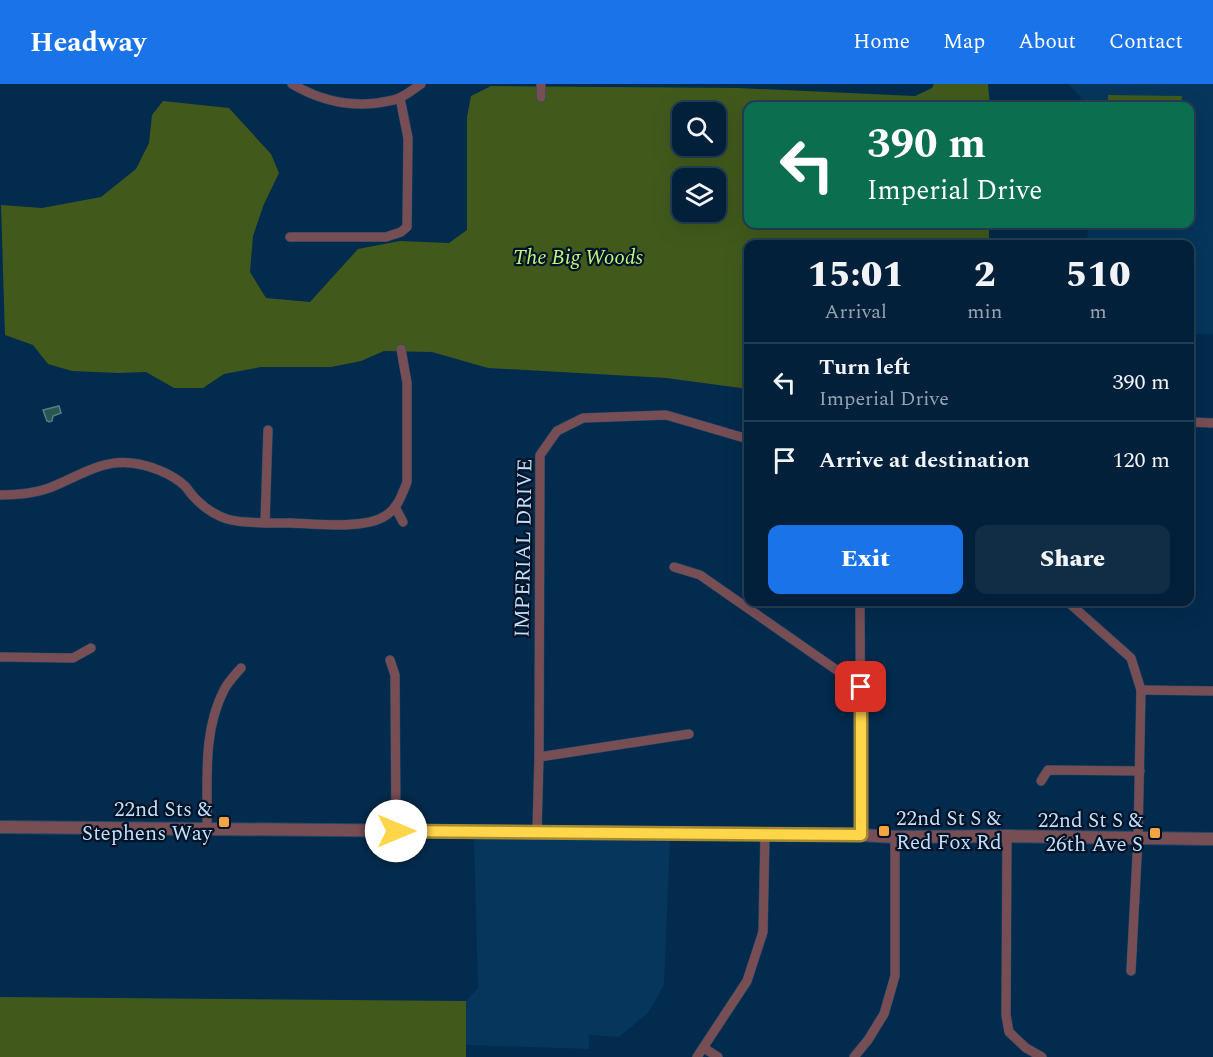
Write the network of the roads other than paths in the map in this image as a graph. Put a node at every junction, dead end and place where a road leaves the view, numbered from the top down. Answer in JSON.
{"nodes":[{"id":1,"x":292,"y":84,"type":"edge"},
{"id":2,"x":421,"y":84,"type":"edge"},
{"id":3,"x":541,"y":84,"type":"edge"},
{"id":4,"x":541,"y":97,"type":"dead end"},
{"id":5,"x":400,"y":98,"type":"junction"},
{"id":6,"x":290,"y":237,"type":"dead end"},
{"id":7,"x":401,"y":349,"type":"dead end"},
{"id":8,"x":1194,"y":422,"type":"edge"},
{"id":9,"x":1213,"y":423,"type":"edge"},
{"id":10,"x":268,"y":430,"type":"dead end"},
{"id":11,"x":744,"y":438,"type":"edge"},
{"id":12,"x":0,"y":495,"type":"edge"},
{"id":13,"x":395,"y":507,"type":"junction"},
{"id":14,"x":403,"y":522,"type":"dead end"},
{"id":15,"x":265,"y":523,"type":"junction"},
{"id":16,"x":674,"y":567,"type":"dead end"},
{"id":17,"x":744,"y":606,"type":"edge"},
{"id":18,"x":745,"y":606,"type":"edge"},
{"id":19,"x":860,"y":606,"type":"edge"},
{"id":20,"x":1072,"y":606,"type":"edge"},
{"id":21,"x":91,"y":648,"type":"dead end"},
{"id":22,"x":0,"y":657,"type":"edge"},
{"id":23,"x":390,"y":660,"type":"dead end"},
{"id":24,"x":241,"y":668,"type":"dead end"},
{"id":25,"x":861,"y":687,"type":"junction"},
{"id":26,"x":1141,"y":690,"type":"junction"},
{"id":27,"x":1213,"y":691,"type":"edge"},
{"id":28,"x":689,"y":734,"type":"dead end"},
{"id":29,"x":539,"y":757,"type":"junction"},
{"id":30,"x":1140,"y":771,"type":"junction"},
{"id":31,"x":1041,"y":781,"type":"dead end"},
{"id":32,"x":0,"y":827,"type":"edge"},
{"id":33,"x":207,"y":829,"type":"junction"},
{"id":34,"x":396,"y":831,"type":"junction"},
{"id":35,"x":537,"y":832,"type":"junction"},
{"id":36,"x":765,"y":834,"type":"junction"},
{"id":37,"x":861,"y":835,"type":"junction"},
{"id":38,"x":1007,"y":836,"type":"junction"},
{"id":39,"x":895,"y":837,"type":"junction"},
{"id":40,"x":1138,"y":838,"type":"junction"},
{"id":41,"x":1213,"y":838,"type":"edge"},
{"id":42,"x":1131,"y":971,"type":"dead end"},
{"id":43,"x":704,"y":1048,"type":"junction"},
{"id":44,"x":697,"y":1057,"type":"edge"},
{"id":45,"x":718,"y":1057,"type":"edge"},
{"id":46,"x":854,"y":1057,"type":"edge"},
{"id":47,"x":1042,"y":1057,"type":"edge"}],
"edges":[{"from":1,"to":5,"type":"street"},
{"from":2,"to":5,"type":"street"},
{"from":3,"to":4,"type":"street"},
{"from":5,"to":6,"type":"street"},
{"from":7,"to":13,"type":"street"},
{"from":8,"to":9,"type":"street"},
{"from":10,"to":15,"type":"street"},
{"from":11,"to":29,"type":"street","name":"IMPERIAL DRIVE"},
{"from":12,"to":15,"type":"street"},
{"from":13,"to":14,"type":"street"},
{"from":13,"to":15,"type":"street"},
{"from":16,"to":17,"type":"street"},
{"from":18,"to":25,"type":"street"},
{"from":19,"to":25,"type":"street"},
{"from":20,"to":26,"type":"street"},
{"from":21,"to":22,"type":"street"},
{"from":23,"to":34,"type":"street"},
{"from":24,"to":33,"type":"street"},
{"from":25,"to":37,"type":"street"},
{"from":26,"to":27,"type":"street"},
{"from":26,"to":30,"type":"street"},
{"from":28,"to":29,"type":"street"},
{"from":29,"to":35,"type":"street","name":"IMPERIAL DRIVE"},
{"from":30,"to":31,"type":"street"},
{"from":30,"to":40,"type":"street"},
{"from":32,"to":33,"type":"street"},
{"from":33,"to":34,"type":"street"},
{"from":34,"to":35,"type":"street"},
{"from":35,"to":36,"type":"street"},
{"from":36,"to":37,"type":"street"},
{"from":36,"to":43,"type":"street"},
{"from":37,"to":39,"type":"street"},
{"from":38,"to":39,"type":"street"},
{"from":38,"to":40,"type":"street"},
{"from":38,"to":47,"type":"street"},
{"from":39,"to":46,"type":"street"},
{"from":40,"to":41,"type":"street"},
{"from":40,"to":42,"type":"street"},
{"from":43,"to":44,"type":"street"},
{"from":43,"to":45,"type":"street"}]}
